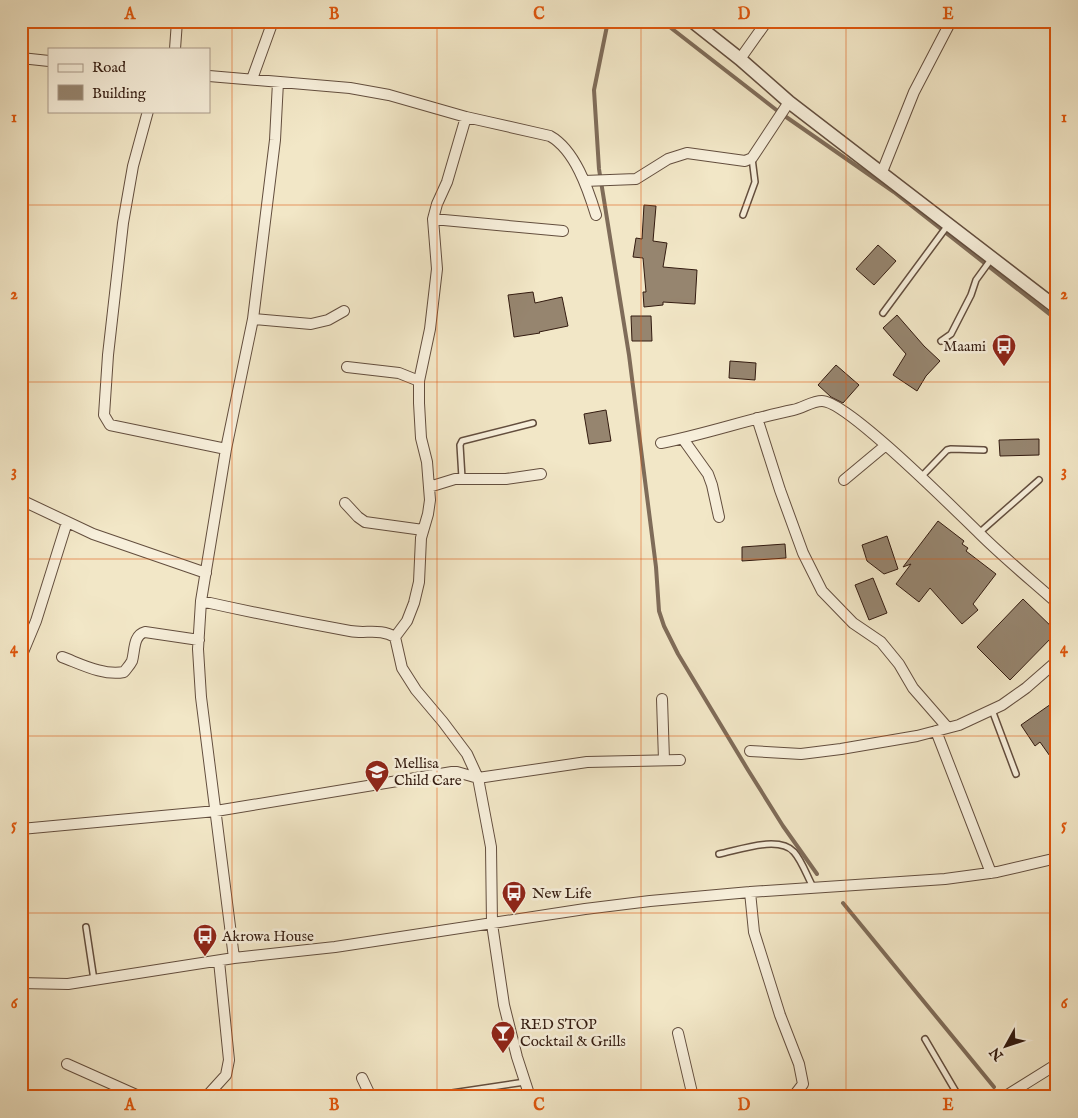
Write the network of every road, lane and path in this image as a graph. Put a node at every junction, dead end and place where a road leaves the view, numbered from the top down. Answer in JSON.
{"nodes":[{"id":1,"x":70,"y":21,"type":"edge"},
{"id":2,"x":177,"y":21,"type":"edge"},
{"id":3,"x":274,"y":21,"type":"edge"},
{"id":4,"x":692,"y":21,"type":"edge"},
{"id":5,"x":768,"y":21,"type":"edge"},
{"id":6,"x":951,"y":21,"type":"edge"},
{"id":7,"x":77,"y":23,"type":"dead end"},
{"id":8,"x":176,"y":48,"type":"edge"},
{"id":9,"x":21,"y":58,"type":"edge"},
{"id":10,"x":740,"y":59,"type":"junction"},
{"id":11,"x":48,"y":60,"type":"edge"},
{"id":12,"x":210,"y":76,"type":"edge"},
{"id":13,"x":252,"y":79,"type":"junction"},
{"id":14,"x":278,"y":82,"type":"junction"},
{"id":15,"x":784,"y":109,"type":"junction"},
{"id":16,"x":148,"y":112,"type":"edge"},
{"id":17,"x":466,"y":117,"type":"junction"},
{"id":18,"x":752,"y":158,"type":"junction"},
{"id":19,"x":882,"y":172,"type":"junction"},
{"id":20,"x":589,"y":181,"type":"junction"},
{"id":21,"x":596,"y":215,"type":"dead end"},
{"id":22,"x":744,"y":215,"type":"dead end"},
{"id":23,"x":433,"y":219,"type":"junction"},
{"id":24,"x":949,"y":224,"type":"junction"},
{"id":25,"x":563,"y":231,"type":"dead end"},
{"id":26,"x":992,"y":258,"type":"junction"},
{"id":27,"x":1057,"y":308,"type":"edge"},
{"id":28,"x":344,"y":311,"type":"dead end"},
{"id":29,"x":883,"y":313,"type":"dead end"},
{"id":30,"x":253,"y":319,"type":"junction"},
{"id":31,"x":941,"y":341,"type":"dead end"},
{"id":32,"x":347,"y":367,"type":"dead end"},
{"id":33,"x":419,"y":381,"type":"junction"},
{"id":34,"x":757,"y":418,"type":"junction"},
{"id":35,"x":533,"y":423,"type":"dead end"},
{"id":36,"x":683,"y":439,"type":"junction"},
{"id":37,"x":661,"y":443,"type":"dead end"},
{"id":38,"x":886,"y":445,"type":"junction"},
{"id":39,"x":226,"y":450,"type":"junction"},
{"id":40,"x":984,"y":450,"type":"dead end"},
{"id":41,"x":541,"y":474,"type":"dead end"},
{"id":42,"x":921,"y":477,"type":"junction"},
{"id":43,"x":462,"y":478,"type":"junction"},
{"id":44,"x":844,"y":480,"type":"dead end"},
{"id":45,"x":1039,"y":480,"type":"dead end"},
{"id":46,"x":429,"y":487,"type":"junction"},
{"id":47,"x":21,"y":500,"type":"edge"},
{"id":48,"x":345,"y":503,"type":"dead end"},
{"id":49,"x":719,"y":516,"type":"dead end"},
{"id":50,"x":67,"y":522,"type":"junction"},
{"id":51,"x":423,"y":530,"type":"junction"},
{"id":52,"x":978,"y":533,"type":"junction"},
{"id":53,"x":206,"y":573,"type":"junction"},
{"id":54,"x":201,"y":601,"type":"junction"},
{"id":55,"x":1057,"y":603,"type":"edge"},
{"id":56,"x":395,"y":637,"type":"junction"},
{"id":57,"x":199,"y":640,"type":"junction"},
{"id":58,"x":21,"y":657,"type":"edge"},
{"id":59,"x":62,"y":657,"type":"dead end"},
{"id":60,"x":1057,"y":661,"type":"edge"},
{"id":61,"x":662,"y":699,"type":"dead end"},
{"id":62,"x":992,"y":710,"type":"junction"},
{"id":63,"x":947,"y":727,"type":"junction"},
{"id":64,"x":936,"y":731,"type":"junction"},
{"id":65,"x":750,"y":750,"type":"dead end"},
{"id":66,"x":664,"y":760,"type":"junction"},
{"id":67,"x":680,"y":760,"type":"dead end"},
{"id":68,"x":1016,"y":774,"type":"dead end"},
{"id":69,"x":478,"y":778,"type":"junction"},
{"id":70,"x":216,"y":811,"type":"junction"},
{"id":71,"x":21,"y":829,"type":"edge"},
{"id":72,"x":719,"y":854,"type":"dead end"},
{"id":73,"x":1057,"y":858,"type":"edge"},
{"id":74,"x":991,"y":873,"type":"junction"},
{"id":75,"x":812,"y":887,"type":"junction"},
{"id":76,"x":750,"y":892,"type":"junction"},
{"id":77,"x":492,"y":924,"type":"junction"},
{"id":78,"x":86,"y":927,"type":"dead end"},
{"id":79,"x":234,"y":958,"type":"junction"},
{"id":80,"x":219,"y":961,"type":"junction"},
{"id":81,"x":94,"y":980,"type":"junction"},
{"id":82,"x":21,"y":983,"type":"edge"},
{"id":83,"x":678,"y":1032,"type":"dead end"},
{"id":84,"x":926,"y":1039,"type":"dead end"},
{"id":85,"x":67,"y":1064,"type":"dead end"},
{"id":86,"x":1057,"y":1064,"type":"edge"},
{"id":87,"x":362,"y":1078,"type":"dead end"},
{"id":88,"x":525,"y":1082,"type":"junction"},
{"id":89,"x":452,"y":1093,"type":"dead end"},
{"id":90,"x":141,"y":1097,"type":"edge"},
{"id":91,"x":206,"y":1097,"type":"edge"},
{"id":92,"x":371,"y":1097,"type":"edge"},
{"id":93,"x":530,"y":1097,"type":"edge"},
{"id":94,"x":693,"y":1097,"type":"edge"},
{"id":95,"x":793,"y":1097,"type":"edge"},
{"id":96,"x":959,"y":1097,"type":"edge"},
{"id":97,"x":1004,"y":1097,"type":"edge"}],
"edges":[{"from":1,"to":7,"type":"lane"},
{"from":2,"to":8,"type":"street"},
{"from":3,"to":13,"type":"street"},
{"from":4,"to":10,"type":"street"},
{"from":5,"to":10,"type":"street"},
{"from":6,"to":19,"type":"street"},
{"from":9,"to":11,"type":"street"},
{"from":10,"to":15,"type":"street"},
{"from":12,"to":13,"type":"street"},
{"from":13,"to":14,"type":"street"},
{"from":14,"to":17,"type":"street"},
{"from":14,"to":30,"type":"street"},
{"from":15,"to":18,"type":"street"},
{"from":15,"to":19,"type":"street"},
{"from":16,"to":39,"type":"street"},
{"from":17,"to":20,"type":"street"},
{"from":17,"to":23,"type":"street"},
{"from":18,"to":20,"type":"street"},
{"from":18,"to":22,"type":"lane"},
{"from":19,"to":24,"type":"street"},
{"from":20,"to":21,"type":"street"},
{"from":23,"to":25,"type":"street"},
{"from":23,"to":33,"type":"street"},
{"from":24,"to":26,"type":"street"},
{"from":24,"to":29,"type":"lane"},
{"from":26,"to":27,"type":"street"},
{"from":26,"to":31,"type":"lane"},
{"from":28,"to":30,"type":"street"},
{"from":30,"to":39,"type":"street"},
{"from":32,"to":33,"type":"street"},
{"from":33,"to":46,"type":"street"},
{"from":34,"to":36,"type":"street"},
{"from":34,"to":38,"type":"street"},
{"from":34,"to":63,"type":"street"},
{"from":35,"to":43,"type":"lane"},
{"from":36,"to":37,"type":"street"},
{"from":36,"to":49,"type":"street"},
{"from":38,"to":42,"type":"street"},
{"from":38,"to":44,"type":"street"},
{"from":39,"to":53,"type":"street"},
{"from":40,"to":42,"type":"lane"},
{"from":41,"to":43,"type":"street"},
{"from":42,"to":52,"type":"street"},
{"from":43,"to":46,"type":"street"},
{"from":45,"to":52,"type":"lane"},
{"from":46,"to":51,"type":"street"},
{"from":47,"to":50,"type":"street"},
{"from":48,"to":51,"type":"street"},
{"from":50,"to":53,"type":"street"},
{"from":50,"to":58,"type":"street"},
{"from":51,"to":56,"type":"street"},
{"from":52,"to":55,"type":"street"},
{"from":53,"to":54,"type":"street"},
{"from":54,"to":56,"type":"street"},
{"from":54,"to":57,"type":"street"},
{"from":56,"to":69,"type":"street"},
{"from":57,"to":59,"type":"street"},
{"from":57,"to":70,"type":"street"},
{"from":60,"to":62,"type":"street"},
{"from":61,"to":66,"type":"street"},
{"from":62,"to":63,"type":"street"},
{"from":62,"to":68,"type":"lane"},
{"from":63,"to":64,"type":"street"},
{"from":64,"to":65,"type":"street"},
{"from":64,"to":74,"type":"street"},
{"from":66,"to":67,"type":"street"},
{"from":66,"to":69,"type":"street"},
{"from":69,"to":70,"type":"street"},
{"from":69,"to":77,"type":"street"},
{"from":70,"to":71,"type":"street"},
{"from":70,"to":79,"type":"street"},
{"from":72,"to":75,"type":"lane"},
{"from":73,"to":74,"type":"street"},
{"from":74,"to":75,"type":"street"},
{"from":75,"to":76,"type":"street"},
{"from":76,"to":77,"type":"street"},
{"from":76,"to":95,"type":"street"},
{"from":77,"to":79,"type":"street"},
{"from":77,"to":88,"type":"street"},
{"from":78,"to":81,"type":"lane"},
{"from":79,"to":80,"type":"street"},
{"from":80,"to":81,"type":"street"},
{"from":80,"to":91,"type":"street"},
{"from":81,"to":82,"type":"street"},
{"from":83,"to":94,"type":"street"},
{"from":84,"to":96,"type":"lane"},
{"from":85,"to":90,"type":"street"},
{"from":86,"to":97,"type":"street"},
{"from":87,"to":92,"type":"street"},
{"from":88,"to":89,"type":"lane"},
{"from":88,"to":93,"type":"street"}]}
